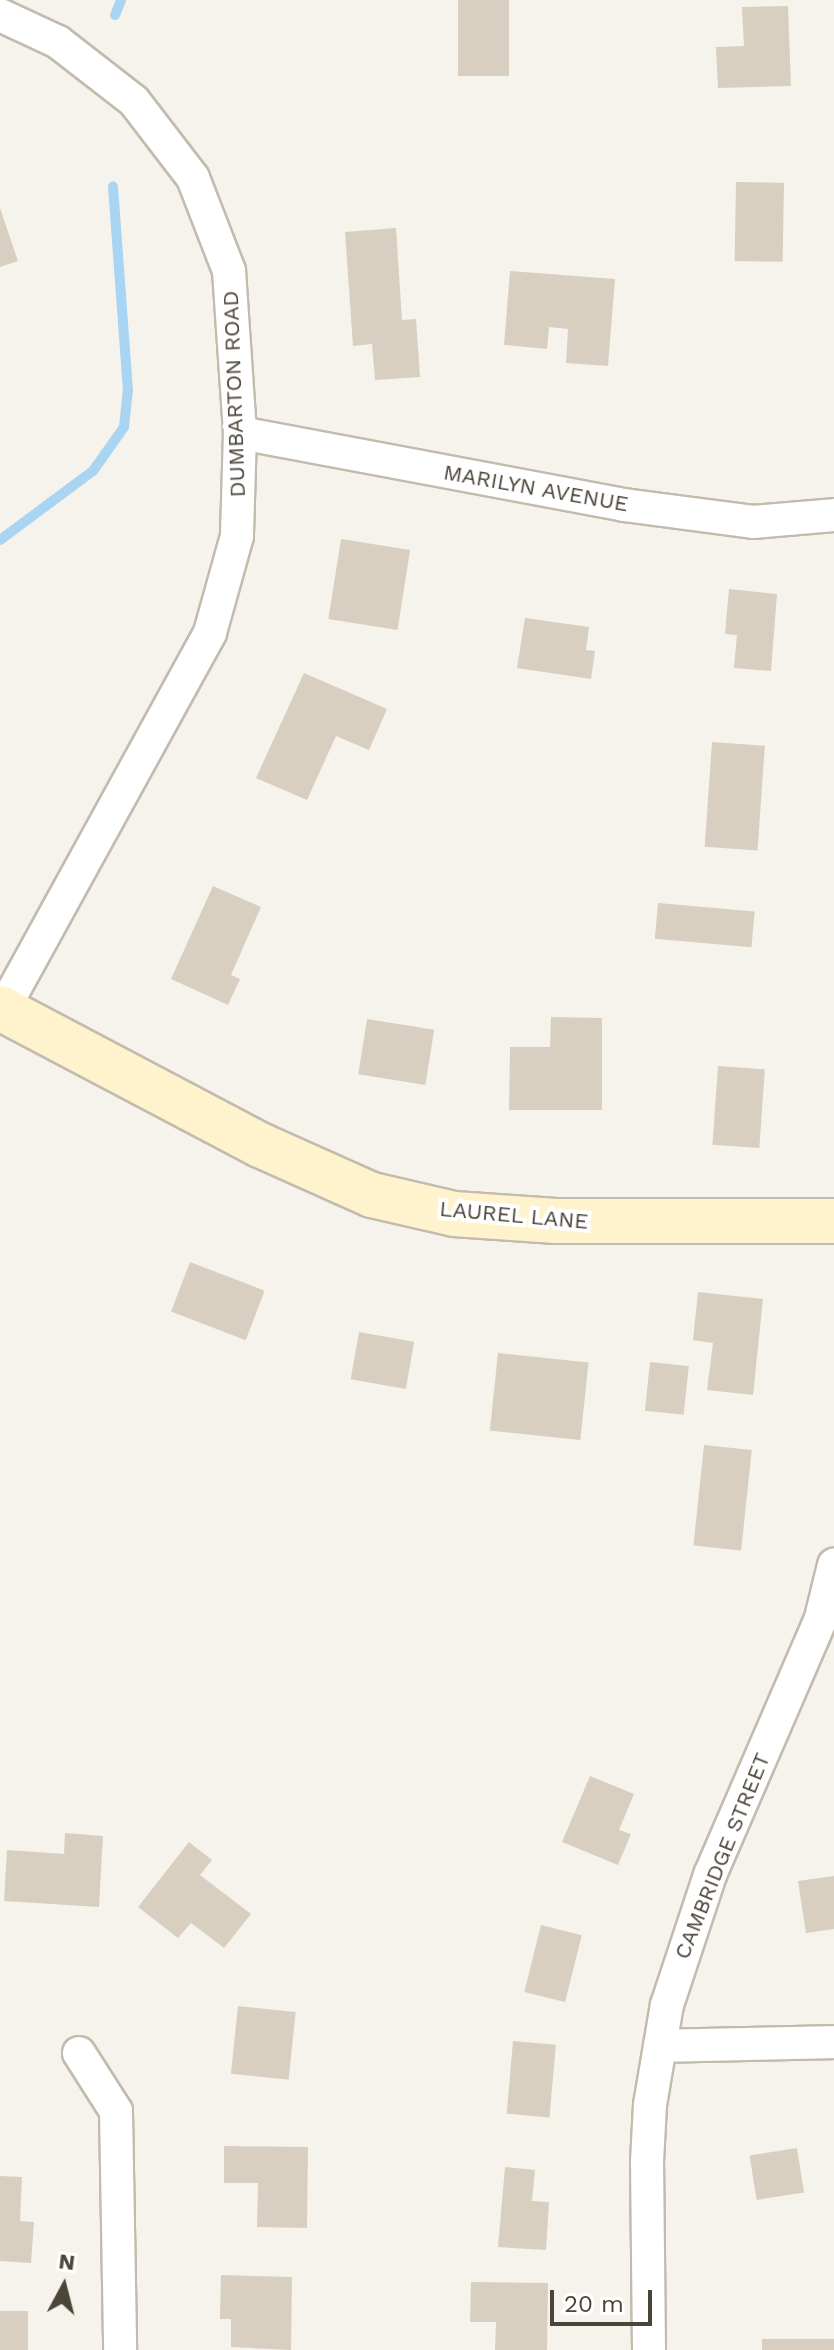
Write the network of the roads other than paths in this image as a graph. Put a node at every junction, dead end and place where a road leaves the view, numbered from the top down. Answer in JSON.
{"nodes":[{"id":1,"x":0,"y":15,"type":"edge"},
{"id":2,"x":240,"y":433,"type":"junction"},
{"id":3,"x":834,"y":515,"type":"edge"},
{"id":4,"x":2,"y":1008,"type":"edge"},
{"id":5,"x":834,"y":1221,"type":"edge"},
{"id":6,"x":834,"y":1565,"type":"edge"},
{"id":7,"x":834,"y":2042,"type":"edge"},
{"id":8,"x":660,"y":2046,"type":"junction"},
{"id":9,"x":79,"y":2053,"type":"dead end"},
{"id":10,"x":120,"y":2350,"type":"edge"},
{"id":11,"x":649,"y":2350,"type":"edge"}],
"edges":[{"from":1,"to":2,"type":"street","name":"DUMBARTON ROAD"},
{"from":2,"to":3,"type":"street","name":"MARILYN AVENUE"},
{"from":2,"to":4,"type":"street","name":"DUMBARTON ROAD"},
{"from":4,"to":5,"type":"street","name":"LAUREL LANE"},
{"from":6,"to":8,"type":"street","name":"CAMBRIDGE STREET"},
{"from":7,"to":8,"type":"street"},
{"from":8,"to":11,"type":"street","name":"CAMBRIDGE STREET"},
{"from":9,"to":10,"type":"street"}]}
